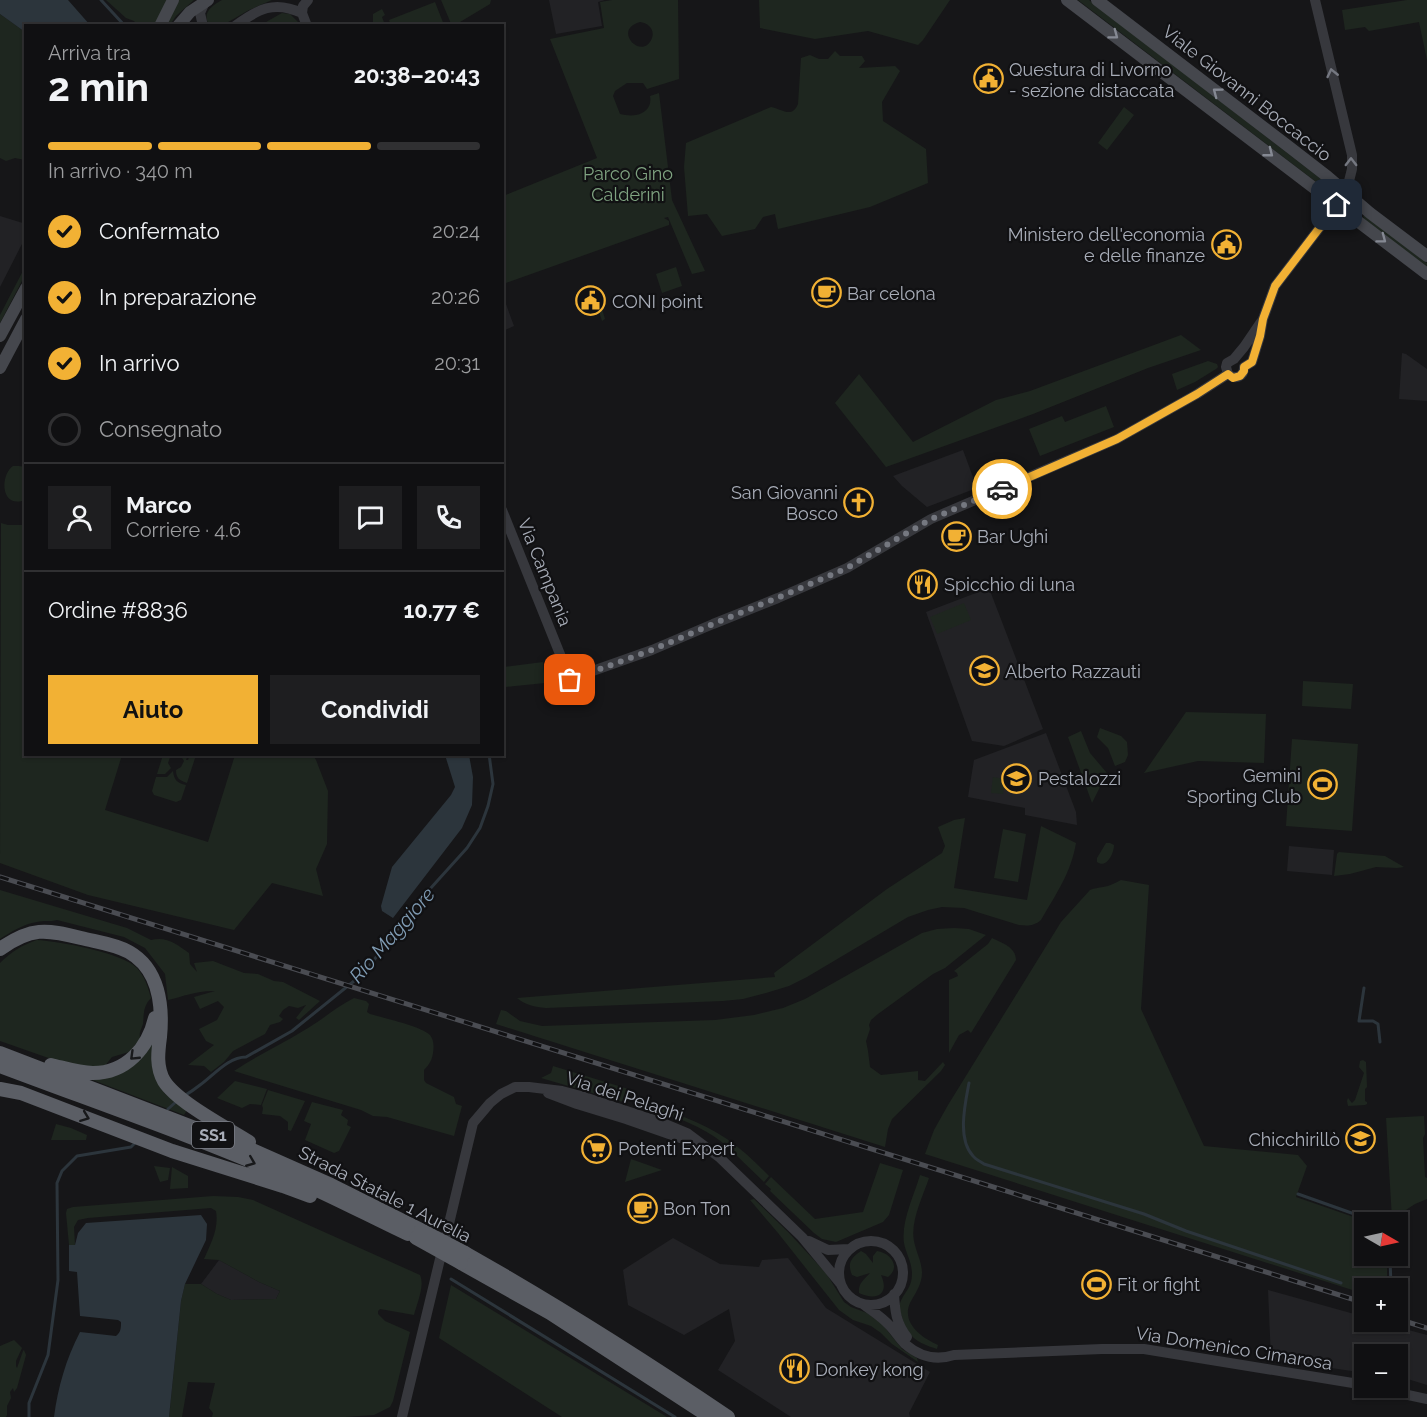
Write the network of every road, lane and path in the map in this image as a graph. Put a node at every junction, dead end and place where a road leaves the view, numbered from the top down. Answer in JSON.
{"nodes":[{"id":1,"x":173,"y":0,"type":"edge"},
{"id":2,"x":308,"y":0,"type":"edge"},
{"id":3,"x":1067,"y":0,"type":"edge"},
{"id":4,"x":1097,"y":0,"type":"edge"},
{"id":5,"x":1315,"y":0,"type":"edge"},
{"id":6,"x":206,"y":1,"type":"edge"},
{"id":7,"x":302,"y":13,"type":"junction"},
{"id":8,"x":161,"y":24,"type":"edge"},
{"id":9,"x":180,"y":24,"type":"edge"},
{"id":10,"x":202,"y":24,"type":"edge"},
{"id":11,"x":237,"y":24,"type":"edge"},
{"id":12,"x":306,"y":24,"type":"edge"},
{"id":13,"x":1346,"y":193,"type":"junction"},
{"id":14,"x":1337,"y":205,"type":"junction"},
{"id":15,"x":1427,"y":256,"type":"edge"},
{"id":16,"x":1427,"y":274,"type":"edge"},
{"id":17,"x":24,"y":292,"type":"edge"},
{"id":18,"x":1263,"y":319,"type":"junction"},
{"id":19,"x":24,"y":323,"type":"edge"},
{"id":20,"x":0,"y":336,"type":"edge"},
{"id":21,"x":1234,"y":359,"type":"junction"},
{"id":22,"x":1248,"y":364,"type":"junction"},
{"id":23,"x":0,"y":368,"type":"edge"},
{"id":24,"x":1228,"y":374,"type":"junction"},
{"id":25,"x":504,"y":515,"type":"edge"},
{"id":26,"x":0,"y":949,"type":"edge"},
{"id":27,"x":159,"y":1004,"type":"junction"},
{"id":28,"x":0,"y":1053,"type":"edge"},
{"id":29,"x":0,"y":1066,"type":"edge"},
{"id":30,"x":0,"y":1089,"type":"edge"},
{"id":31,"x":287,"y":1165,"type":"junction"},
{"id":32,"x":359,"y":1209,"type":"junction"},
{"id":33,"x":418,"y":1234,"type":"junction"},
{"id":34,"x":446,"y":1236,"type":"dead end"},
{"id":35,"x":802,"y":1237,"type":"junction"},
{"id":36,"x":849,"y":1249,"type":"junction"},
{"id":37,"x":463,"y":1258,"type":"junction"},
{"id":38,"x":440,"y":1259,"type":"dead end"},
{"id":39,"x":840,"y":1283,"type":"junction"},
{"id":40,"x":894,"y":1294,"type":"junction"},
{"id":41,"x":863,"y":1304,"type":"junction"},
{"id":42,"x":954,"y":1355,"type":"junction"},
{"id":43,"x":1354,"y":1383,"type":"edge"},
{"id":44,"x":1408,"y":1395,"type":"edge"},
{"id":45,"x":1427,"y":1399,"type":"edge"},
{"id":46,"x":402,"y":1417,"type":"edge"},
{"id":47,"x":710,"y":1417,"type":"edge"},
{"id":48,"x":728,"y":1417,"type":"edge"}],
"edges":[{"from":1,"to":8,"type":"main road"},
{"from":2,"to":7,"type":"street"},
{"from":3,"to":14,"type":"main road","name":"Viale Giovanni Boccaccio","one_way":true},
{"from":13,"to":4,"type":"main road","name":"Viale Giovanni Boccaccio","one_way":true},
{"from":13,"to":5,"type":"street","one_way":true},
{"from":6,"to":9,"type":"main road"},
{"from":6,"to":10,"type":"street"},
{"from":7,"to":11,"type":"street"},
{"from":7,"to":12,"type":"street"},
{"from":13,"to":15,"type":"main road","name":"Viale Giovanni Boccaccio"},
{"from":14,"to":16,"type":"main road","name":"Viale Giovanni Boccaccio","one_way":true},
{"from":14,"to":18,"type":"street"},
{"from":17,"to":20,"type":"main road"},
{"from":18,"to":21,"type":"street"},
{"from":18,"to":22,"type":"street"},
{"from":19,"to":23,"type":"main road"},
{"from":21,"to":22,"type":"street"},
{"from":21,"to":24,"type":"street"},
{"from":22,"to":24,"type":"street"},
{"from":24,"to":25,"type":"street","name":"Via Campania"},
{"from":26,"to":27,"type":"highway"},
{"from":27,"to":28,"type":"highway","one_way":true},
{"from":27,"to":31,"type":"highway"},
{"from":28,"to":31,"type":"highway","name":"Strada Statale 1 Aurelia","number":"SS1"},
{"from":29,"to":32,"type":"highway","name":"Strada Statale 1 Aurelia","number":"SS1","one_way":true},
{"from":30,"to":32,"type":"highway","one_way":true},
{"from":31,"to":33,"type":"highway","name":"Strada Statale 1 Aurelia","number":"SS1"},
{"from":32,"to":33,"type":"highway","name":"Strada Statale 1 Aurelia","number":"SS1"},
{"from":33,"to":37,"type":"highway","name":"Strada Statale 1 Aurelia","number":"SS1","bridge":true},
{"from":34,"to":35,"type":"street","name":"Via dei Pelaghi"},
{"from":35,"to":36,"type":"street","name":"Via dei Pelaghi"},
{"from":35,"to":39,"type":"street","name":"Via dei Pelaghi"},
{"from":36,"to":39,"type":"street"},
{"from":36,"to":40,"type":"street"},
{"from":37,"to":47,"type":"highway","name":"Strada Statale 1 Aurelia","number":"SS1"},
{"from":37,"to":48,"type":"highway","name":"Strada Statale 1 Aurelia","number":"SS1"},
{"from":38,"to":46,"type":"street"},
{"from":39,"to":41,"type":"street"},
{"from":40,"to":41,"type":"street"},
{"from":40,"to":42,"type":"street","name":"Via Domenico Cimarosa"},
{"from":41,"to":42,"type":"street","name":"Via Domenico Cimarosa"},
{"from":42,"to":43,"type":"street","name":"Via Domenico Cimarosa"},
{"from":44,"to":45,"type":"street"}]}
